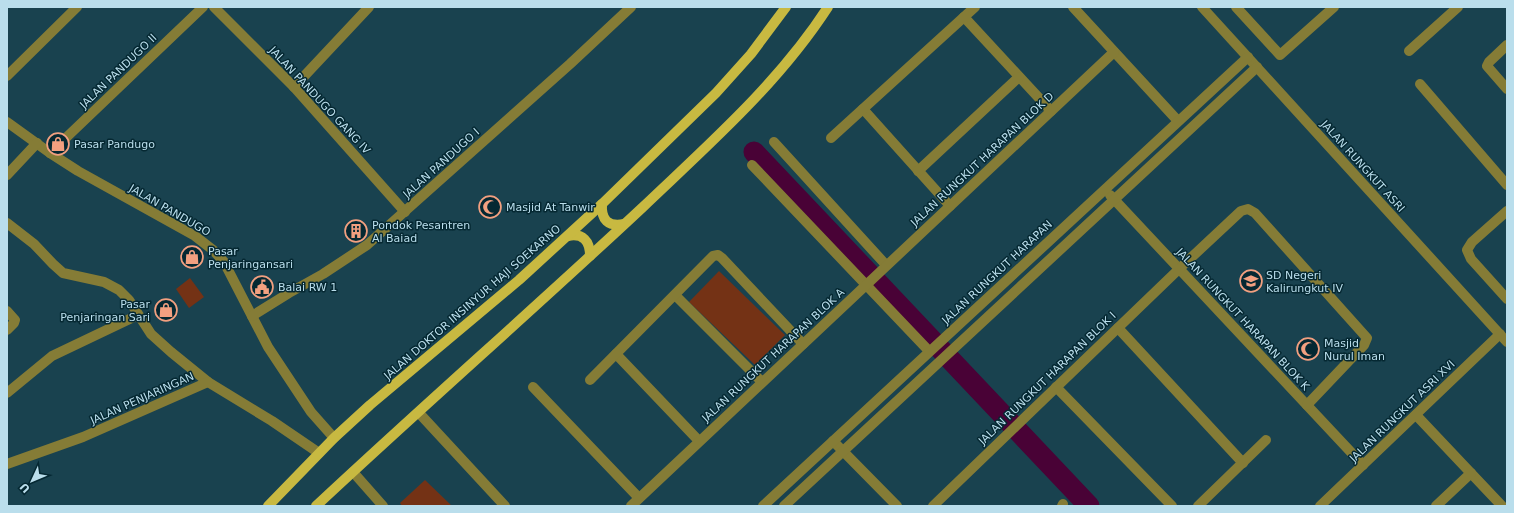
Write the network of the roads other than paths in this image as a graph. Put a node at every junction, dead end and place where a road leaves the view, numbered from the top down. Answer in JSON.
{"nodes":[{"id":1,"x":77,"y":7,"type":"edge"},
{"id":2,"x":203,"y":7,"type":"edge"},
{"id":3,"x":214,"y":7,"type":"edge"},
{"id":4,"x":369,"y":7,"type":"edge"},
{"id":5,"x":631,"y":7,"type":"edge"},
{"id":6,"x":786,"y":7,"type":"edge"},
{"id":7,"x":828,"y":7,"type":"edge"},
{"id":8,"x":975,"y":7,"type":"edge"},
{"id":9,"x":1073,"y":7,"type":"edge"},
{"id":10,"x":1202,"y":7,"type":"edge"},
{"id":11,"x":1236,"y":7,"type":"edge"},
{"id":12,"x":1334,"y":7,"type":"edge"},
{"id":13,"x":1458,"y":7,"type":"edge"},
{"id":14,"x":964,"y":17,"type":"junction"},
{"id":15,"x":1507,"y":45,"type":"edge"},
{"id":16,"x":1410,"y":51,"type":"dead end"},
{"id":17,"x":1114,"y":52,"type":"junction"},
{"id":18,"x":1248,"y":57,"type":"junction"},
{"id":19,"x":1257,"y":67,"type":"junction"},
{"id":20,"x":7,"y":76,"type":"edge"},
{"id":21,"x":1019,"y":77,"type":"junction"},
{"id":22,"x":1420,"y":84,"type":"dead end"},
{"id":23,"x":294,"y":87,"type":"junction"},
{"id":24,"x":1507,"y":89,"type":"edge"},
{"id":25,"x":863,"y":109,"type":"junction"},
{"id":26,"x":1051,"y":111,"type":"junction"},
{"id":27,"x":1178,"y":121,"type":"junction"},
{"id":28,"x":7,"y":122,"type":"edge"},
{"id":29,"x":831,"y":138,"type":"dead end"},
{"id":30,"x":774,"y":142,"type":"dead end"},
{"id":31,"x":37,"y":143,"type":"junction"},
{"id":32,"x":50,"y":153,"type":"junction"},
{"id":33,"x":752,"y":165,"type":"dead end"},
{"id":34,"x":918,"y":171,"type":"junction"},
{"id":35,"x":7,"y":175,"type":"edge"},
{"id":36,"x":1507,"y":184,"type":"edge"},
{"id":37,"x":1105,"y":189,"type":"junction"},
{"id":38,"x":1114,"y":200,"type":"junction"},
{"id":39,"x":602,"y":204,"type":"junction"},
{"id":40,"x":950,"y":206,"type":"junction"},
{"id":41,"x":1507,"y":211,"type":"edge"},
{"id":42,"x":405,"y":212,"type":"junction"},
{"id":43,"x":7,"y":223,"type":"edge"},
{"id":44,"x":624,"y":224,"type":"junction"},
{"id":45,"x":568,"y":236,"type":"junction"},
{"id":46,"x":590,"y":256,"type":"junction"},
{"id":47,"x":883,"y":268,"type":"junction"},
{"id":48,"x":1179,"y":269,"type":"junction"},
{"id":49,"x":868,"y":282,"type":"junction"},
{"id":50,"x":675,"y":295,"type":"junction"},
{"id":51,"x":1507,"y":299,"type":"edge"},
{"id":52,"x":7,"y":311,"type":"edge"},
{"id":53,"x":138,"y":315,"type":"junction"},
{"id":54,"x":252,"y":316,"type":"junction"},
{"id":55,"x":1118,"y":328,"type":"junction"},
{"id":56,"x":7,"y":330,"type":"edge"},
{"id":57,"x":1504,"y":338,"type":"edge"},
{"id":58,"x":803,"y":344,"type":"junction"},
{"id":59,"x":931,"y":349,"type":"junction"},
{"id":60,"x":616,"y":354,"type":"junction"},
{"id":61,"x":590,"y":380,"type":"dead end"},
{"id":62,"x":208,"y":382,"type":"junction"},
{"id":63,"x":762,"y":382,"type":"junction"},
{"id":64,"x":533,"y":387,"type":"dead end"},
{"id":65,"x":1056,"y":387,"type":"junction"},
{"id":66,"x":7,"y":393,"type":"edge"},
{"id":67,"x":1307,"y":405,"type":"junction"},
{"id":68,"x":419,"y":413,"type":"junction"},
{"id":69,"x":1416,"y":415,"type":"junction"},
{"id":70,"x":334,"y":438,"type":"junction"},
{"id":71,"x":1266,"y":440,"type":"dead end"},
{"id":72,"x":699,"y":441,"type":"junction"},
{"id":73,"x":833,"y":441,"type":"junction"},
{"id":74,"x":844,"y":451,"type":"junction"},
{"id":75,"x":319,"y":453,"type":"junction"},
{"id":76,"x":1243,"y":463,"type":"junction"},
{"id":77,"x":7,"y":464,"type":"edge"},
{"id":78,"x":1363,"y":465,"type":"junction"},
{"id":79,"x":352,"y":472,"type":"junction"},
{"id":80,"x":1471,"y":473,"type":"junction"},
{"id":81,"x":639,"y":498,"type":"junction"},
{"id":82,"x":268,"y":506,"type":"edge"},
{"id":83,"x":316,"y":506,"type":"edge"},
{"id":84,"x":383,"y":506,"type":"edge"},
{"id":85,"x":505,"y":506,"type":"edge"},
{"id":86,"x":631,"y":506,"type":"edge"},
{"id":87,"x":762,"y":506,"type":"edge"},
{"id":88,"x":784,"y":506,"type":"edge"},
{"id":89,"x":897,"y":506,"type":"edge"},
{"id":90,"x":933,"y":506,"type":"edge"},
{"id":91,"x":1172,"y":506,"type":"edge"},
{"id":92,"x":1198,"y":506,"type":"edge"},
{"id":93,"x":1320,"y":506,"type":"edge"},
{"id":94,"x":1436,"y":506,"type":"edge"},
{"id":95,"x":1502,"y":506,"type":"edge"}],
"edges":[{"from":1,"to":20,"type":"street"},
{"from":2,"to":32,"type":"street","name":"JALAN PANDUGO II"},
{"from":3,"to":23,"type":"street","name":"JALAN PANDUGO GANG IV"},
{"from":4,"to":23,"type":"street"},
{"from":5,"to":42,"type":"street","name":"JALAN PANDUGO I"},
{"from":6,"to":39,"type":"main road","name":"JALAN DOKTOR INSINYUR HAJI SOEKARNO"},
{"from":7,"to":44,"type":"main road"},
{"from":8,"to":14,"type":"street"},
{"from":9,"to":17,"type":"street"},
{"from":10,"to":18,"type":"street","name":"JALAN RUNGKUT ASRI"},
{"from":11,"to":12,"type":"street"},
{"from":13,"to":16,"type":"street"},
{"from":14,"to":21,"type":"street"},
{"from":14,"to":25,"type":"street"},
{"from":15,"to":24,"type":"street"},
{"from":17,"to":26,"type":"street","name":"JALAN RUNGKUT HARAPAN BLOK D"},
{"from":17,"to":27,"type":"street"},
{"from":18,"to":19,"type":"street","name":"JALAN RUNGKUT ASRI"},
{"from":18,"to":27,"type":"street","name":"JALAN RUNGKUT HARAPAN"},
{"from":19,"to":38,"type":"street"},
{"from":19,"to":57,"type":"street","name":"JALAN RUNGKUT ASRI"},
{"from":21,"to":26,"type":"street"},
{"from":21,"to":34,"type":"street"},
{"from":22,"to":36,"type":"street"},
{"from":23,"to":42,"type":"street","name":"JALAN PANDUGO GANG IV"},
{"from":25,"to":29,"type":"street"},
{"from":25,"to":34,"type":"street"},
{"from":26,"to":40,"type":"street","name":"JALAN RUNGKUT HARAPAN BLOK D"},
{"from":27,"to":37,"type":"street","name":"JALAN RUNGKUT HARAPAN"},
{"from":28,"to":31,"type":"street","name":"JALAN PANDUGO"},
{"from":30,"to":47,"type":"street"},
{"from":31,"to":32,"type":"street","name":"JALAN PANDUGO"},
{"from":31,"to":35,"type":"street"},
{"from":32,"to":54,"type":"street","name":"JALAN PANDUGO"},
{"from":33,"to":49,"type":"street"},
{"from":34,"to":40,"type":"street"},
{"from":37,"to":38,"type":"street","name":"JALAN RUNGKUT HARAPAN BLOK K"},
{"from":37,"to":59,"type":"street","name":"JALAN RUNGKUT HARAPAN"},
{"from":38,"to":48,"type":"street","name":"JALAN RUNGKUT HARAPAN BLOK K"},
{"from":38,"to":74,"type":"street"},
{"from":39,"to":44,"type":"main road"},
{"from":39,"to":45,"type":"main road","name":"JALAN DOKTOR INSINYUR HAJI SOEKARNO"},
{"from":40,"to":47,"type":"street","name":"JALAN RUNGKUT HARAPAN BLOK D"},
{"from":41,"to":51,"type":"street"},
{"from":42,"to":54,"type":"street","name":"JALAN PANDUGO I"},
{"from":43,"to":53,"type":"street"},
{"from":44,"to":46,"type":"main road"},
{"from":45,"to":46,"type":"main road"},
{"from":45,"to":70,"type":"main road","name":"JALAN DOKTOR INSINYUR HAJI SOEKARNO"},
{"from":46,"to":68,"type":"main road"},
{"from":47,"to":49,"type":"street","name":"JALAN RUNGKUT HARAPAN BLOK D"},
{"from":48,"to":55,"type":"street","name":"JALAN RUNGKUT HARAPAN BLOK I"},
{"from":48,"to":67,"type":"street","name":"JALAN RUNGKUT HARAPAN BLOK K"},
{"from":48,"to":67,"type":"street","name":"JALAN RUNGKUT HARAPAN BLOK I"},
{"from":49,"to":58,"type":"street","name":"JALAN RUNGKUT HARAPAN BLOK A"},
{"from":49,"to":59,"type":"street"},
{"from":50,"to":58,"type":"street"},
{"from":50,"to":60,"type":"street"},
{"from":50,"to":63,"type":"street"},
{"from":52,"to":56,"type":"street"},
{"from":53,"to":62,"type":"street"},
{"from":53,"to":66,"type":"street"},
{"from":54,"to":70,"type":"street","name":"JALAN PANDUGO"},
{"from":55,"to":65,"type":"street","name":"JALAN RUNGKUT HARAPAN BLOK I"},
{"from":55,"to":76,"type":"street"},
{"from":57,"to":69,"type":"street","name":"JALAN RUNGKUT ASRI XVI"},
{"from":58,"to":63,"type":"street","name":"JALAN RUNGKUT HARAPAN BLOK A"},
{"from":59,"to":73,"type":"street","name":"JALAN RUNGKUT HARAPAN"},
{"from":60,"to":61,"type":"street"},
{"from":60,"to":72,"type":"street"},
{"from":62,"to":75,"type":"street","name":"JALAN PENJARINGAN"},
{"from":62,"to":77,"type":"street","name":"JALAN PENJARINGAN"},
{"from":63,"to":72,"type":"street","name":"JALAN RUNGKUT HARAPAN BLOK A"},
{"from":64,"to":81,"type":"street"},
{"from":65,"to":90,"type":"street","name":"JALAN RUNGKUT HARAPAN BLOK I"},
{"from":65,"to":91,"type":"street"},
{"from":67,"to":78,"type":"street","name":"JALAN RUNGKUT HARAPAN BLOK K"},
{"from":68,"to":79,"type":"main road"},
{"from":68,"to":85,"type":"street"},
{"from":69,"to":78,"type":"street","name":"JALAN RUNGKUT ASRI XVI"},
{"from":69,"to":80,"type":"street"},
{"from":70,"to":75,"type":"main road","name":"JALAN DOKTOR INSINYUR HAJI SOEKARNO"},
{"from":71,"to":76,"type":"street"},
{"from":72,"to":81,"type":"street","name":"JALAN RUNGKUT HARAPAN BLOK A"},
{"from":73,"to":74,"type":"street"},
{"from":73,"to":87,"type":"street","name":"JALAN RUNGKUT HARAPAN"},
{"from":74,"to":88,"type":"street"},
{"from":74,"to":89,"type":"street"},
{"from":75,"to":82,"type":"main road","name":"JALAN DOKTOR INSINYUR HAJI SOEKARNO"},
{"from":76,"to":92,"type":"street"},
{"from":78,"to":93,"type":"street","name":"JALAN RUNGKUT ASRI XVI"},
{"from":79,"to":83,"type":"main road"},
{"from":79,"to":84,"type":"street"},
{"from":80,"to":94,"type":"street"},
{"from":80,"to":95,"type":"street"},
{"from":81,"to":86,"type":"street","name":"JALAN RUNGKUT HARAPAN BLOK A"}]}
